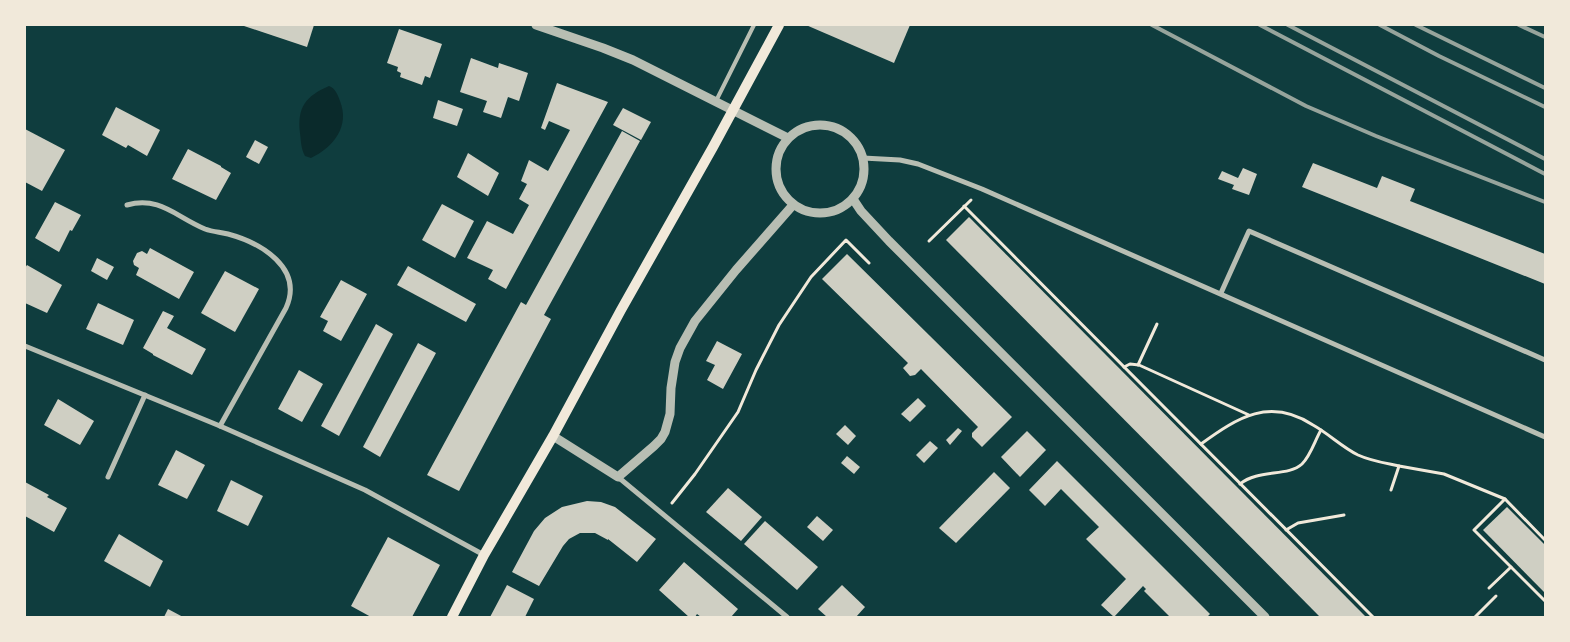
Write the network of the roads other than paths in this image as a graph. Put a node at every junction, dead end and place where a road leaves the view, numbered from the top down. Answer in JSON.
{"nodes":[{"id":1,"x":536,"y":25,"type":"edge"},
{"id":2,"x":754,"y":25,"type":"edge"},
{"id":3,"x":779,"y":25,"type":"edge"},
{"id":4,"x":716,"y":101,"type":"junction"},
{"id":5,"x":788,"y":138,"type":"junction"},
{"id":6,"x":863,"y":158,"type":"junction"},
{"id":7,"x":853,"y":199,"type":"junction"},
{"id":8,"x":127,"y":205,"type":"dead end"},
{"id":9,"x":793,"y":205,"type":"junction"},
{"id":10,"x":1221,"y":294,"type":"junction"},
{"id":11,"x":25,"y":346,"type":"edge"},
{"id":12,"x":1545,"y":360,"type":"edge"},
{"id":13,"x":145,"y":396,"type":"junction"},
{"id":14,"x":220,"y":426,"type":"junction"},
{"id":15,"x":553,"y":436,"type":"junction"},
{"id":16,"x":1545,"y":437,"type":"edge"},
{"id":17,"x":108,"y":476,"type":"dead end"},
{"id":18,"x":618,"y":477,"type":"junction"},
{"id":19,"x":484,"y":556,"type":"junction"},
{"id":20,"x":452,"y":617,"type":"edge"},
{"id":21,"x":787,"y":617,"type":"edge"},
{"id":22,"x":1264,"y":617,"type":"edge"}],
"edges":[{"from":1,"to":4,"type":"street"},
{"from":2,"to":4,"type":"lane"},
{"from":3,"to":15,"type":"main road"},
{"from":4,"to":5,"type":"street"},
{"from":5,"to":6,"type":"street"},
{"from":5,"to":9,"type":"street"},
{"from":6,"to":7,"type":"street"},
{"from":6,"to":10,"type":"street"},
{"from":7,"to":9,"type":"street"},
{"from":7,"to":22,"type":"street"},
{"from":8,"to":14,"type":"street"},
{"from":9,"to":18,"type":"street"},
{"from":10,"to":12,"type":"street"},
{"from":10,"to":16,"type":"street"},
{"from":11,"to":13,"type":"street"},
{"from":13,"to":14,"type":"street"},
{"from":13,"to":17,"type":"street"},
{"from":14,"to":19,"type":"street"},
{"from":15,"to":18,"type":"street"},
{"from":15,"to":19,"type":"main road"},
{"from":18,"to":21,"type":"street"},
{"from":19,"to":20,"type":"main road"}]}
